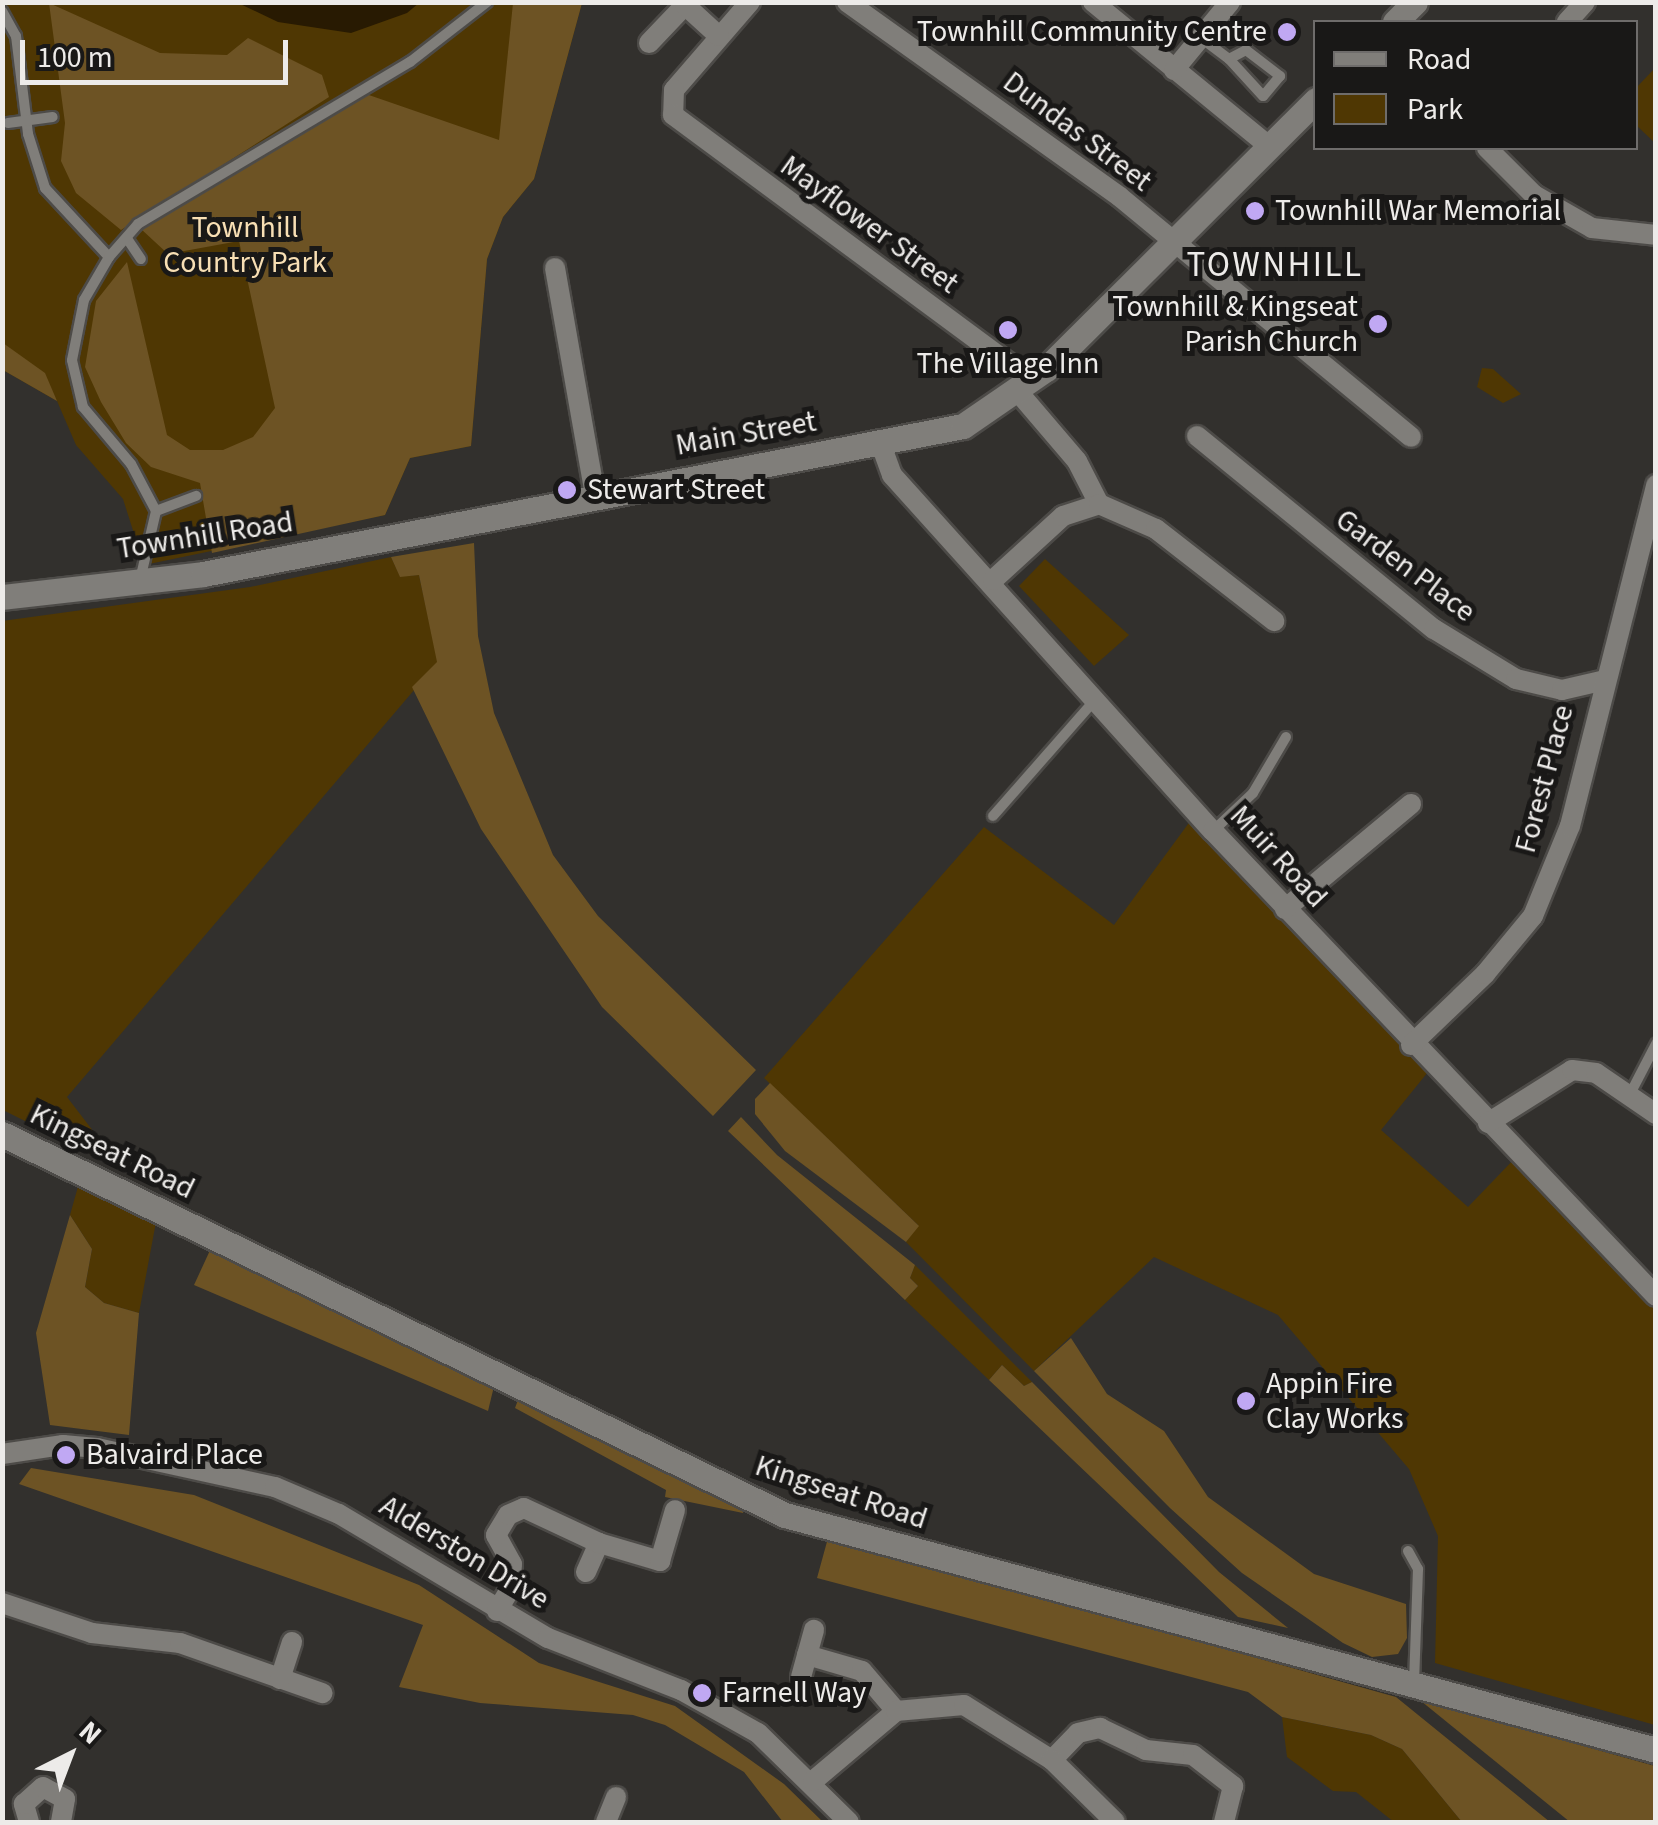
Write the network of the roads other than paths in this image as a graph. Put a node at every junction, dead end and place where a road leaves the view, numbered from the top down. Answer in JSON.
{"nodes":[{"id":1,"x":487,"y":2,"type":"edge"},
{"id":2,"x":750,"y":2,"type":"edge"},
{"id":3,"x":847,"y":2,"type":"edge"},
{"id":4,"x":1093,"y":2,"type":"edge"},
{"id":5,"x":1230,"y":2,"type":"edge"},
{"id":6,"x":1415,"y":2,"type":"edge"},
{"id":7,"x":2,"y":11,"type":"edge"},
{"id":8,"x":1397,"y":20,"type":"edge"},
{"id":9,"x":720,"y":36,"type":"junction"},
{"id":10,"x":1201,"y":38,"type":"junction"},
{"id":11,"x":649,"y":43,"type":"dead end"},
{"id":12,"x":1229,"y":60,"type":"junction"},
{"id":13,"x":1174,"y":70,"type":"junction"},
{"id":14,"x":1313,"y":103,"type":"edge"},
{"id":15,"x":54,"y":117,"type":"dead end"},
{"id":16,"x":28,"y":121,"type":"junction"},
{"id":17,"x":8,"y":123,"type":"dead end"},
{"id":18,"x":1268,"y":145,"type":"junction"},
{"id":19,"x":1489,"y":150,"type":"edge"},
{"id":20,"x":1656,"y":235,"type":"edge"},
{"id":21,"x":128,"y":240,"type":"junction"},
{"id":22,"x":1170,"y":244,"type":"junction"},
{"id":23,"x":108,"y":257,"type":"junction"},
{"id":24,"x":141,"y":258,"type":"dead end"},
{"id":25,"x":555,"y":268,"type":"dead end"},
{"id":26,"x":1026,"y":387,"type":"junction"},
{"id":27,"x":1198,"y":436,"type":"dead end"},
{"id":28,"x":1411,"y":437,"type":"dead end"},
{"id":29,"x":880,"y":442,"type":"junction"},
{"id":30,"x":1656,"y":484,"type":"edge"},
{"id":31,"x":595,"y":494,"type":"junction"},
{"id":32,"x":196,"y":496,"type":"dead end"},
{"id":33,"x":1099,"y":504,"type":"junction"},
{"id":34,"x":156,"y":511,"type":"junction"},
{"id":35,"x":476,"y":517,"type":"joint"},
{"id":36,"x":993,"y":580,"type":"junction"},
{"id":37,"x":140,"y":581,"type":"junction"},
{"id":38,"x":2,"y":597,"type":"edge"},
{"id":39,"x":1274,"y":621,"type":"dead end"},
{"id":40,"x":1601,"y":681,"type":"junction"},
{"id":41,"x":1098,"y":696,"type":"junction"},
{"id":42,"x":1286,"y":737,"type":"dead end"},
{"id":43,"x":1411,"y":804,"type":"dead end"},
{"id":44,"x":993,"y":816,"type":"dead end"},
{"id":45,"x":1212,"y":831,"type":"junction"},
{"id":46,"x":1285,"y":909,"type":"junction"},
{"id":47,"x":1656,"y":1044,"type":"edge"},
{"id":48,"x":1412,"y":1045,"type":"junction"},
{"id":49,"x":1628,"y":1097,"type":"junction"},
{"id":50,"x":1656,"y":1114,"type":"edge"},
{"id":51,"x":1488,"y":1124,"type":"junction"},
{"id":52,"x":2,"y":1134,"type":"edge"},
{"id":53,"x":1656,"y":1296,"type":"edge"},
{"id":54,"x":2,"y":1454,"type":"edge"},
{"id":55,"x":675,"y":1510,"type":"dead end"},
{"id":56,"x":599,"y":1543,"type":"junction"},
{"id":57,"x":1408,"y":1551,"type":"dead end"},
{"id":58,"x":586,"y":1572,"type":"dead end"},
{"id":59,"x":2,"y":1602,"type":"edge"},
{"id":60,"x":497,"y":1612,"type":"junction"},
{"id":61,"x":814,"y":1630,"type":"dead end"},
{"id":62,"x":292,"y":1642,"type":"dead end"},
{"id":63,"x":807,"y":1656,"type":"junction"},
{"id":64,"x":801,"y":1678,"type":"dead end"},
{"id":65,"x":280,"y":1679,"type":"junction"},
{"id":66,"x":1409,"y":1687,"type":"junction"},
{"id":67,"x":322,"y":1694,"type":"dead end"},
{"id":68,"x":896,"y":1711,"type":"junction"},
{"id":69,"x":1656,"y":1750,"type":"edge"},
{"id":70,"x":1052,"y":1760,"type":"junction"},
{"id":71,"x":814,"y":1781,"type":"junction"},
{"id":72,"x":616,"y":1797,"type":"dead end"},
{"id":73,"x":29,"y":1822,"type":"edge"},
{"id":74,"x":61,"y":1822,"type":"edge"},
{"id":75,"x":606,"y":1822,"type":"edge"},
{"id":76,"x":849,"y":1822,"type":"edge"},
{"id":77,"x":1115,"y":1822,"type":"edge"},
{"id":78,"x":1224,"y":1822,"type":"edge"}],
"edges":[{"from":1,"to":21,"type":"lane"},
{"from":2,"to":9,"type":"street"},
{"from":3,"to":22,"type":"street","name":"Dundas Street"},
{"from":4,"to":13,"type":"street"},
{"from":5,"to":10,"type":"street"},
{"from":6,"to":8,"type":"street"},
{"from":7,"to":16,"type":"lane"},
{"from":9,"to":11,"type":"street"},
{"from":9,"to":26,"type":"street","name":"Mayflower Street"},
{"from":10,"to":12,"type":"lane"},
{"from":10,"to":13,"type":"street"},
{"from":12,"to":12,"type":"lane"},
{"from":13,"to":18,"type":"street"},
{"from":14,"to":18,"type":"street","name":"Main Street"},
{"from":15,"to":16,"type":"lane"},
{"from":16,"to":17,"type":"lane"},
{"from":16,"to":23,"type":"lane"},
{"from":18,"to":22,"type":"street","name":"Main Street"},
{"from":19,"to":20,"type":"street"},
{"from":21,"to":23,"type":"lane"},
{"from":21,"to":24,"type":"lane"},
{"from":22,"to":26,"type":"street","name":"Main Street"},
{"from":22,"to":28,"type":"street","name":"Dundas Street"},
{"from":23,"to":34,"type":"lane"},
{"from":25,"to":31,"type":"street"},
{"from":26,"to":29,"type":"street","name":"Main Street"},
{"from":26,"to":33,"type":"street"},
{"from":27,"to":40,"type":"street","name":"Garden Place"},
{"from":29,"to":31,"type":"street","name":"Main Street"},
{"from":29,"to":36,"type":"street","name":"Muir Road"},
{"from":30,"to":40,"type":"street","name":"Forest Place"},
{"from":31,"to":35,"type":"street","name":"Main Street"},
{"from":32,"to":34,"type":"lane"},
{"from":33,"to":36,"type":"street"},
{"from":33,"to":39,"type":"street"},
{"from":34,"to":37,"type":"lane"},
{"from":35,"to":37,"type":"street","name":"Townhill Road"},
{"from":36,"to":41,"type":"street","name":"Muir Road"},
{"from":37,"to":38,"type":"street","name":"Townhill Road"},
{"from":40,"to":48,"type":"street","name":"Forest Place"},
{"from":41,"to":44,"type":"lane"},
{"from":41,"to":45,"type":"street","name":"Muir Road"},
{"from":42,"to":45,"type":"lane"},
{"from":43,"to":46,"type":"street"},
{"from":45,"to":46,"type":"street","name":"Muir Road"},
{"from":46,"to":48,"type":"street","name":"Muir Road"},
{"from":47,"to":49,"type":"lane"},
{"from":48,"to":51,"type":"street","name":"Muir Road"},
{"from":49,"to":50,"type":"street"},
{"from":49,"to":51,"type":"street"},
{"from":51,"to":53,"type":"street","name":"Muir Road"},
{"from":52,"to":66,"type":"street","name":"Kingseat Road"},
{"from":54,"to":60,"type":"street","name":"Alderston Drive"},
{"from":55,"to":56,"type":"street"},
{"from":56,"to":58,"type":"street"},
{"from":56,"to":60,"type":"street"},
{"from":57,"to":66,"type":"lane"},
{"from":59,"to":65,"type":"street"},
{"from":60,"to":71,"type":"street","name":"Alderston Drive"},
{"from":61,"to":63,"type":"street"},
{"from":62,"to":65,"type":"street"},
{"from":63,"to":64,"type":"street"},
{"from":63,"to":68,"type":"street"},
{"from":65,"to":67,"type":"street"},
{"from":66,"to":69,"type":"street","name":"Kingseat Road"},
{"from":68,"to":70,"type":"street"},
{"from":68,"to":71,"type":"street"},
{"from":70,"to":77,"type":"street"},
{"from":70,"to":78,"type":"street"},
{"from":71,"to":76,"type":"street","name":"Alderston Drive"},
{"from":72,"to":75,"type":"street"},
{"from":73,"to":74,"type":"street"}]}
